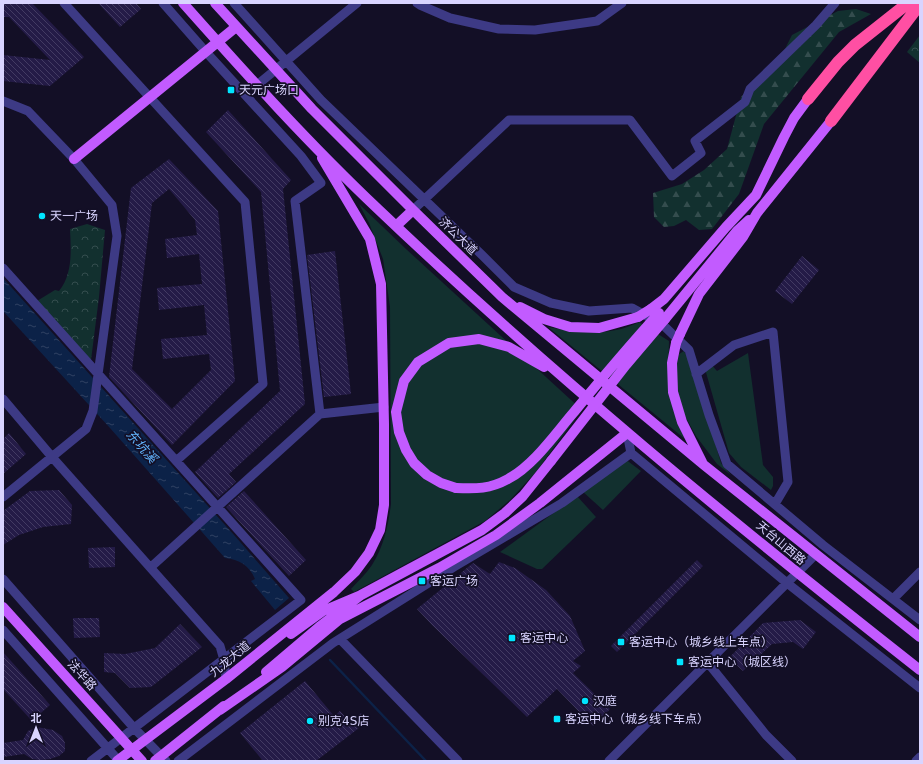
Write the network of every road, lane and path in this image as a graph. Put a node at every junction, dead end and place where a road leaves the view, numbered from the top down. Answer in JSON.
{"nodes":[{"id":1,"x":64,"y":3,"type":"edge"},
{"id":2,"x":163,"y":3,"type":"edge"},
{"id":3,"x":183,"y":3,"type":"edge"},
{"id":4,"x":215,"y":3,"type":"edge"},
{"id":5,"x":234,"y":3,"type":"edge"},
{"id":6,"x":357,"y":3,"type":"edge"},
{"id":7,"x":417,"y":3,"type":"edge"},
{"id":8,"x":622,"y":3,"type":"edge"},
{"id":9,"x":835,"y":3,"type":"edge"},
{"id":10,"x":908,"y":3,"type":"edge"},
{"id":11,"x":920,"y":4,"type":"edge"},
{"id":12,"x":236,"y":27,"type":"junction"},
{"id":13,"x":218,"y":42,"type":"junction"},
{"id":14,"x":206,"y":52,"type":"junction"},
{"id":15,"x":286,"y":62,"type":"junction"},
{"id":16,"x":276,"y":69,"type":"junction"},
{"id":17,"x":257,"y":85,"type":"junction"},
{"id":18,"x":150,"y":96,"type":"junction"},
{"id":19,"x":808,"y":99,"type":"joint"},
{"id":20,"x":3,"y":101,"type":"edge"},
{"id":21,"x":831,"y":121,"type":"joint"},
{"id":22,"x":314,"y":144,"type":"junction"},
{"id":23,"x":74,"y":159,"type":"junction"},
{"id":24,"x":424,"y":200,"type":"junction"},
{"id":25,"x":747,"y":206,"type":"junction"},
{"id":26,"x":413,"y":210,"type":"junction"},
{"id":27,"x":757,"y":213,"type":"junction"},
{"id":28,"x":396,"y":226,"type":"junction"},
{"id":29,"x":3,"y":268,"type":"edge"},
{"id":30,"x":502,"y":297,"type":"junction"},
{"id":31,"x":658,"y":314,"type":"junction"},
{"id":32,"x":98,"y":374,"type":"junction"},
{"id":33,"x":696,"y":374,"type":"junction"},
{"id":34,"x":561,"y":377,"type":"junction"},
{"id":35,"x":3,"y":399,"type":"edge"},
{"id":36,"x":384,"y":407,"type":"junction"},
{"id":37,"x":320,"y":414,"type":"junction"},
{"id":38,"x":627,"y":433,"type":"junction"},
{"id":39,"x":631,"y":453,"type":"junction"},
{"id":40,"x":52,"y":457,"type":"junction"},
{"id":41,"x":176,"y":461,"type":"junction"},
{"id":42,"x":704,"y":465,"type":"junction"},
{"id":43,"x":3,"y":497,"type":"edge"},
{"id":44,"x":775,"y":504,"type":"junction"},
{"id":45,"x":218,"y":508,"type":"junction"},
{"id":46,"x":816,"y":554,"type":"junction"},
{"id":47,"x":151,"y":567,"type":"junction"},
{"id":48,"x":920,"y":572,"type":"edge"},
{"id":49,"x":797,"y":573,"type":"junction"},
{"id":50,"x":3,"y":579,"type":"edge"},
{"id":51,"x":787,"y":583,"type":"junction"},
{"id":52,"x":361,"y":596,"type":"junction"},
{"id":53,"x":893,"y":599,"type":"junction"},
{"id":54,"x":3,"y":606,"type":"edge"},
{"id":55,"x":920,"y":620,"type":"edge"},
{"id":56,"x":3,"y":630,"type":"edge"},
{"id":57,"x":920,"y":637,"type":"edge"},
{"id":58,"x":340,"y":638,"type":"junction"},
{"id":59,"x":224,"y":660,"type":"junction"},
{"id":60,"x":708,"y":663,"type":"junction"},
{"id":61,"x":920,"y":670,"type":"edge"},
{"id":62,"x":226,"y":679,"type":"junction"},
{"id":63,"x":920,"y":688,"type":"edge"},
{"id":64,"x":220,"y":710,"type":"junction"},
{"id":65,"x":134,"y":728,"type":"junction"},
{"id":66,"x":120,"y":738,"type":"junction"},
{"id":67,"x":146,"y":739,"type":"junction"},
{"id":68,"x":107,"y":749,"type":"junction"},
{"id":69,"x":131,"y":750,"type":"junction"},
{"id":70,"x":920,"y":757,"type":"edge"},
{"id":71,"x":161,"y":759,"type":"edge"},
{"id":72,"x":91,"y":761,"type":"edge"},
{"id":73,"x":118,"y":761,"type":"edge"},
{"id":74,"x":142,"y":761,"type":"edge"},
{"id":75,"x":178,"y":761,"type":"edge"},
{"id":76,"x":458,"y":761,"type":"edge"},
{"id":77,"x":609,"y":761,"type":"edge"},
{"id":78,"x":792,"y":761,"type":"edge"},
{"id":79,"x":916,"y":761,"type":"edge"}],
"edges":[{"from":1,"to":18,"type":"street"},
{"from":2,"to":14,"type":"street"},
{"from":3,"to":13,"type":"main road"},
{"from":4,"to":12,"type":"main road","name":"济公大道"},
{"from":5,"to":15,"type":"street"},
{"from":6,"to":15,"type":"street"},
{"from":7,"to":8,"type":"street"},
{"from":9,"to":24,"type":"street"},
{"from":10,"to":19,"type":"highway"},
{"from":11,"to":21,"type":"highway"},
{"from":12,"to":13,"type":"main road"},
{"from":12,"to":16,"type":"main road","name":"济公大道"},
{"from":13,"to":14,"type":"main road"},
{"from":13,"to":17,"type":"main road"},
{"from":14,"to":18,"type":"main road"},
{"from":14,"to":37,"type":"street"},
{"from":15,"to":16,"type":"street"},
{"from":15,"to":24,"type":"street"},
{"from":16,"to":17,"type":"street"},
{"from":16,"to":26,"type":"main road","name":"济公大道"},
{"from":17,"to":22,"type":"main road"},
{"from":18,"to":23,"type":"main road"},
{"from":18,"to":41,"type":"street"},
{"from":19,"to":25,"type":"main road"},
{"from":20,"to":23,"type":"street"},
{"from":21,"to":27,"type":"main road"},
{"from":22,"to":28,"type":"main road"},
{"from":22,"to":36,"type":"main road","name":"九龙大道"},
{"from":23,"to":32,"type":"street"},
{"from":24,"to":26,"type":"street"},
{"from":24,"to":33,"type":"street"},
{"from":25,"to":31,"type":"main road"},
{"from":25,"to":31,"type":"main road"},
{"from":26,"to":28,"type":"main road"},
{"from":26,"to":30,"type":"main road","name":"济公大道"},
{"from":27,"to":31,"type":"main road"},
{"from":27,"to":42,"type":"main road"},
{"from":28,"to":34,"type":"main road"},
{"from":29,"to":32,"type":"street"},
{"from":30,"to":31,"type":"main road","bridge":true},
{"from":30,"to":42,"type":"main road","name":"济公大道"},
{"from":31,"to":34,"type":"main road","bridge":true},
{"from":31,"to":52,"type":"main road","bridge":true},
{"from":32,"to":40,"type":"street"},
{"from":32,"to":41,"type":"street"},
{"from":33,"to":44,"type":"street"},
{"from":33,"to":44,"type":"street"},
{"from":34,"to":38,"type":"main road"},
{"from":35,"to":40,"type":"street"},
{"from":36,"to":37,"type":"street"},
{"from":36,"to":62,"type":"main road","name":"九龙大道"},
{"from":37,"to":45,"type":"street"},
{"from":38,"to":39,"type":"street"},
{"from":38,"to":49,"type":"main road","name":"天台山西路"},
{"from":38,"to":64,"type":"main road"},
{"from":39,"to":51,"type":"street"},
{"from":39,"to":58,"type":"street"},
{"from":40,"to":43,"type":"street"},
{"from":40,"to":47,"type":"street"},
{"from":41,"to":45,"type":"street"},
{"from":42,"to":46,"type":"main road","name":"天台山西路"},
{"from":44,"to":53,"type":"street"},
{"from":45,"to":47,"type":"street"},
{"from":45,"to":59,"type":"street"},
{"from":46,"to":49,"type":"street"},
{"from":46,"to":57,"type":"main road","name":"天台山西路"},
{"from":47,"to":59,"type":"street"},
{"from":48,"to":53,"type":"street"},
{"from":49,"to":51,"type":"street"},
{"from":49,"to":61,"type":"main road","name":"天台山西路"},
{"from":50,"to":65,"type":"street"},
{"from":51,"to":60,"type":"street"},
{"from":51,"to":63,"type":"street"},
{"from":52,"to":62,"type":"main road"},
{"from":52,"to":64,"type":"main road"},
{"from":53,"to":55,"type":"street"},
{"from":54,"to":66,"type":"main road","name":"法华路"},
{"from":56,"to":68,"type":"street"},
{"from":58,"to":75,"type":"street"},
{"from":58,"to":76,"type":"street"},
{"from":59,"to":62,"type":"street"},
{"from":59,"to":65,"type":"street"},
{"from":60,"to":77,"type":"street"},
{"from":60,"to":78,"type":"street"},
{"from":62,"to":67,"type":"main road","name":"九龙大道"},
{"from":64,"to":71,"type":"main road"},
{"from":65,"to":66,"type":"street"},
{"from":65,"to":67,"type":"street"},
{"from":66,"to":68,"type":"street"},
{"from":66,"to":69,"type":"main road","name":"法华路"},
{"from":67,"to":69,"type":"main road","name":"九龙大道"},
{"from":67,"to":71,"type":"street"},
{"from":68,"to":72,"type":"street"},
{"from":68,"to":73,"type":"street"},
{"from":69,"to":73,"type":"main road","name":"九龙大道"},
{"from":69,"to":74,"type":"main road","name":"法华路"},
{"from":70,"to":79,"type":"street"}]}
